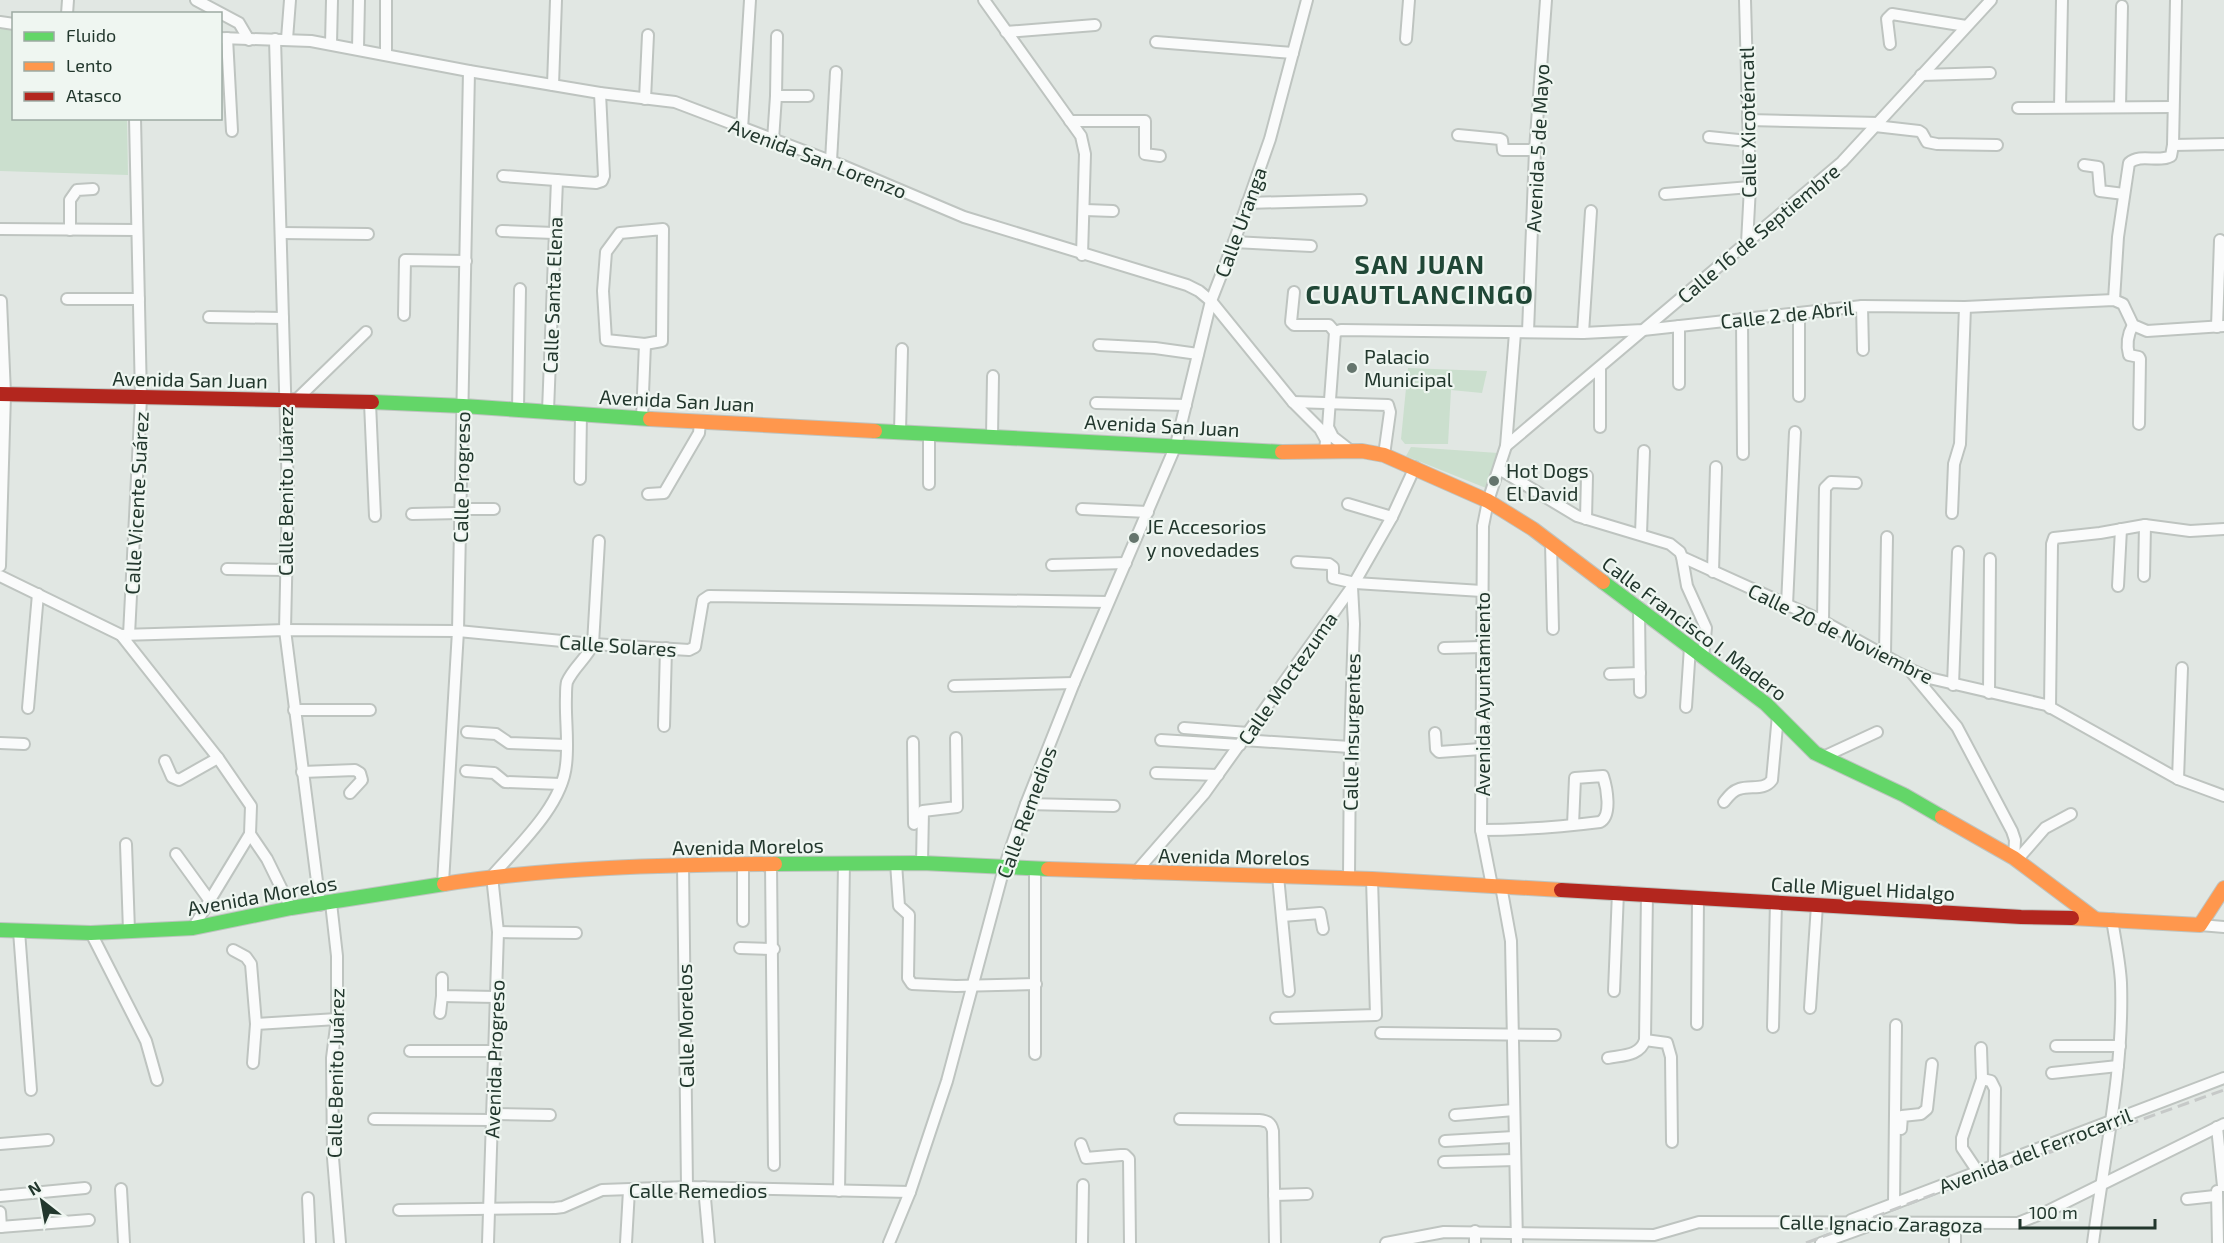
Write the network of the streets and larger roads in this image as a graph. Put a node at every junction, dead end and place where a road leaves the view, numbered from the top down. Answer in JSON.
{"nodes":[{"id":1,"x":196,"y":0,"type":"edge"},
{"id":2,"x":290,"y":0,"type":"edge"},
{"id":3,"x":332,"y":0,"type":"edge"},
{"id":4,"x":359,"y":0,"type":"edge"},
{"id":5,"x":386,"y":0,"type":"edge"},
{"id":6,"x":556,"y":0,"type":"edge"},
{"id":7,"x":750,"y":0,"type":"edge"},
{"id":8,"x":984,"y":0,"type":"edge"},
{"id":9,"x":1307,"y":0,"type":"edge"},
{"id":10,"x":1409,"y":0,"type":"edge"},
{"id":11,"x":1546,"y":0,"type":"edge"},
{"id":12,"x":1745,"y":0,"type":"edge"},
{"id":13,"x":1991,"y":0,"type":"edge"},
{"id":14,"x":2062,"y":0,"type":"edge"},
{"id":15,"x":2176,"y":0,"type":"edge"},
{"id":16,"x":2122,"y":6,"type":"dead end"},
{"id":17,"x":218,"y":12,"type":"edge"},
{"id":18,"x":222,"y":14,"type":"edge"},
{"id":19,"x":1095,"y":25,"type":"dead end"},
{"id":20,"x":1966,"y":26,"type":"junction"},
{"id":21,"x":1006,"y":32,"type":"junction"},
{"id":22,"x":648,"y":35,"type":"dead end"},
{"id":23,"x":777,"y":36,"type":"dead end"},
{"id":24,"x":224,"y":38,"type":"edge"},
{"id":25,"x":275,"y":39,"type":"junction"},
{"id":26,"x":287,"y":39,"type":"junction"},
{"id":27,"x":1406,"y":39,"type":"dead end"},
{"id":28,"x":249,"y":40,"type":"junction"},
{"id":29,"x":1156,"y":42,"type":"dead end"},
{"id":30,"x":331,"y":44,"type":"junction"},
{"id":31,"x":1890,"y":44,"type":"dead end"},
{"id":32,"x":358,"y":48,"type":"junction"},
{"id":33,"x":1293,"y":53,"type":"junction"},
{"id":34,"x":386,"y":54,"type":"junction"},
{"id":35,"x":469,"y":71,"type":"junction"},
{"id":36,"x":836,"y":72,"type":"dead end"},
{"id":37,"x":1990,"y":73,"type":"dead end"},
{"id":38,"x":1921,"y":75,"type":"junction"},
{"id":39,"x":553,"y":85,"type":"junction"},
{"id":40,"x":600,"y":93,"type":"junction"},
{"id":41,"x":776,"y":96,"type":"junction"},
{"id":42,"x":808,"y":96,"type":"dead end"},
{"id":43,"x":645,"y":99,"type":"junction"},
{"id":44,"x":2173,"y":106,"type":"junction"},
{"id":45,"x":2060,"y":107,"type":"junction"},
{"id":46,"x":2120,"y":107,"type":"junction"},
{"id":47,"x":2018,"y":108,"type":"dead end"},
{"id":48,"x":135,"y":120,"type":"edge"},
{"id":49,"x":1748,"y":120,"type":"junction"},
{"id":50,"x":1070,"y":121,"type":"junction"},
{"id":51,"x":1877,"y":124,"type":"junction"},
{"id":52,"x":742,"y":129,"type":"junction"},
{"id":53,"x":232,"y":131,"type":"dead end"},
{"id":54,"x":1458,"y":135,"type":"dead end"},
{"id":55,"x":1708,"y":138,"type":"dead end"},
{"id":56,"x":774,"y":140,"type":"junction"},
{"id":57,"x":1748,"y":141,"type":"junction"},
{"id":58,"x":2224,"y":144,"type":"edge"},
{"id":59,"x":1997,"y":145,"type":"dead end"},
{"id":60,"x":2173,"y":145,"type":"junction"},
{"id":61,"x":1535,"y":150,"type":"junction"},
{"id":62,"x":1160,"y":156,"type":"dead end"},
{"id":63,"x":831,"y":161,"type":"junction"},
{"id":64,"x":2084,"y":165,"type":"dead end"},
{"id":65,"x":503,"y":176,"type":"dead end"},
{"id":66,"x":557,"y":180,"type":"junction"},
{"id":67,"x":1750,"y":187,"type":"junction"},
{"id":68,"x":93,"y":189,"type":"dead end"},
{"id":69,"x":1665,"y":194,"type":"dead end"},
{"id":70,"x":2124,"y":194,"type":"junction"},
{"id":71,"x":1361,"y":200,"type":"dead end"},
{"id":72,"x":1247,"y":203,"type":"junction"},
{"id":73,"x":1085,"y":210,"type":"junction"},
{"id":74,"x":1113,"y":211,"type":"dead end"},
{"id":75,"x":1591,"y":211,"type":"dead end"},
{"id":76,"x":0,"y":229,"type":"edge"},
{"id":77,"x":70,"y":230,"type":"junction"},
{"id":78,"x":137,"y":230,"type":"junction"},
{"id":79,"x":502,"y":231,"type":"dead end"},
{"id":80,"x":280,"y":233,"type":"junction"},
{"id":81,"x":554,"y":233,"type":"junction"},
{"id":82,"x":368,"y":234,"type":"dead end"},
{"id":83,"x":2220,"y":240,"type":"dead end"},
{"id":84,"x":1234,"y":242,"type":"junction"},
{"id":85,"x":1747,"y":243,"type":"junction"},
{"id":86,"x":1311,"y":246,"type":"dead end"},
{"id":87,"x":1082,"y":255,"type":"junction"},
{"id":88,"x":466,"y":261,"type":"junction"},
{"id":89,"x":520,"y":289,"type":"dead end"},
{"id":90,"x":1294,"y":292,"type":"dead end"},
{"id":91,"x":67,"y":299,"type":"dead end"},
{"id":92,"x":139,"y":299,"type":"junction"},
{"id":93,"x":2114,"y":300,"type":"junction"},
{"id":94,"x":1,"y":301,"type":"edge"},
{"id":95,"x":1210,"y":301,"type":"junction"},
{"id":96,"x":1862,"y":306,"type":"junction"},
{"id":97,"x":1965,"y":307,"type":"junction"},
{"id":98,"x":1799,"y":313,"type":"junction"},
{"id":99,"x":404,"y":315,"type":"dead end"},
{"id":100,"x":209,"y":316,"type":"dead end"},
{"id":101,"x":283,"y":318,"type":"junction"},
{"id":102,"x":1742,"y":319,"type":"junction"},
{"id":103,"x":2133,"y":325,"type":"junction"},
{"id":104,"x":1679,"y":326,"type":"junction"},
{"id":105,"x":2220,"y":327,"type":"edge"},
{"id":106,"x":1644,"y":330,"type":"junction"},
{"id":107,"x":366,"y":332,"type":"dead end"},
{"id":108,"x":1335,"y":332,"type":"junction"},
{"id":109,"x":1528,"y":332,"type":"junction"},
{"id":110,"x":1515,"y":333,"type":"junction"},
{"id":111,"x":1583,"y":333,"type":"junction"},
{"id":112,"x":645,"y":344,"type":"junction"},
{"id":113,"x":1099,"y":345,"type":"dead end"},
{"id":114,"x":902,"y":348,"type":"dead end"},
{"id":115,"x":1863,"y":350,"type":"dead end"},
{"id":116,"x":1198,"y":354,"type":"junction"},
{"id":117,"x":1600,"y":368,"type":"junction"},
{"id":118,"x":993,"y":376,"type":"dead end"},
{"id":119,"x":1679,"y":384,"type":"dead end"},
{"id":120,"x":3,"y":394,"type":"edge"},
{"id":121,"x":1799,"y":396,"type":"dead end"},
{"id":122,"x":141,"y":398,"type":"junction"},
{"id":123,"x":291,"y":400,"type":"junction"},
{"id":124,"x":1293,"y":402,"type":"junction"},
{"id":125,"x":370,"y":403,"type":"junction"},
{"id":126,"x":1096,"y":403,"type":"dead end"},
{"id":127,"x":1330,"y":403,"type":"junction"},
{"id":128,"x":1186,"y":405,"type":"junction"},
{"id":129,"x":463,"y":406,"type":"junction"},
{"id":130,"x":518,"y":409,"type":"junction"},
{"id":131,"x":548,"y":411,"type":"junction"},
{"id":132,"x":581,"y":414,"type":"junction"},
{"id":133,"x":642,"y":418,"type":"junction"},
{"id":134,"x":700,"y":422,"type":"junction"},
{"id":135,"x":2139,"y":424,"type":"dead end"},
{"id":136,"x":1600,"y":427,"type":"dead end"},
{"id":137,"x":900,"y":432,"type":"junction"},
{"id":138,"x":1795,"y":432,"type":"dead end"},
{"id":139,"x":929,"y":433,"type":"junction"},
{"id":140,"x":992,"y":436,"type":"junction"},
{"id":141,"x":1176,"y":445,"type":"junction"},
{"id":142,"x":1506,"y":446,"type":"junction"},
{"id":143,"x":1351,"y":451,"type":"junction"},
{"id":144,"x":1644,"y":451,"type":"dead end"},
{"id":145,"x":1324,"y":452,"type":"junction"},
{"id":146,"x":1743,"y":454,"type":"dead end"},
{"id":147,"x":1384,"y":455,"type":"junction"},
{"id":148,"x":1415,"y":467,"type":"junction"},
{"id":149,"x":1716,"y":467,"type":"dead end"},
{"id":150,"x":1499,"y":469,"type":"junction"},
{"id":151,"x":1572,"y":473,"type":"dead end"},
{"id":152,"x":580,"y":479,"type":"dead end"},
{"id":153,"x":1856,"y":483,"type":"dead end"},
{"id":154,"x":929,"y":484,"type":"dead end"},
{"id":155,"x":648,"y":494,"type":"dead end"},
{"id":156,"x":1488,"y":501,"type":"junction"},
{"id":157,"x":1348,"y":504,"type":"dead end"},
{"id":158,"x":494,"y":508,"type":"dead end"},
{"id":159,"x":1082,"y":509,"type":"dead end"},
{"id":160,"x":460,"y":511,"type":"junction"},
{"id":161,"x":1148,"y":512,"type":"junction"},
{"id":162,"x":1952,"y":513,"type":"dead end"},
{"id":163,"x":412,"y":514,"type":"dead end"},
{"id":164,"x":375,"y":516,"type":"dead end"},
{"id":165,"x":1392,"y":517,"type":"junction"},
{"id":166,"x":1586,"y":519,"type":"junction"},
{"id":167,"x":2145,"y":525,"type":"junction"},
{"id":168,"x":2224,"y":529,"type":"edge"},
{"id":169,"x":2121,"y":530,"type":"junction"},
{"id":170,"x":1641,"y":534,"type":"junction"},
{"id":171,"x":1887,"y":537,"type":"dead end"},
{"id":172,"x":599,"y":541,"type":"dead end"},
{"id":173,"x":1551,"y":543,"type":"junction"},
{"id":174,"x":1958,"y":552,"type":"dead end"},
{"id":175,"x":1683,"y":557,"type":"junction"},
{"id":176,"x":1990,"y":559,"type":"dead end"},
{"id":177,"x":1297,"y":562,"type":"dead end"},
{"id":178,"x":1126,"y":563,"type":"junction"},
{"id":179,"x":1052,"y":565,"type":"dead end"},
{"id":180,"x":0,"y":566,"type":"edge"},
{"id":181,"x":227,"y":569,"type":"dead end"},
{"id":182,"x":285,"y":570,"type":"junction"},
{"id":183,"x":1713,"y":572,"type":"junction"},
{"id":184,"x":0,"y":576,"type":"edge"},
{"id":185,"x":2144,"y":576,"type":"dead end"},
{"id":186,"x":1353,"y":585,"type":"junction"},
{"id":187,"x":2118,"y":586,"type":"dead end"},
{"id":188,"x":1482,"y":591,"type":"junction"},
{"id":189,"x":38,"y":594,"type":"junction"},
{"id":190,"x":1108,"y":602,"type":"junction"},
{"id":191,"x":1787,"y":605,"type":"junction"},
{"id":192,"x":1639,"y":610,"type":"junction"},
{"id":193,"x":1823,"y":621,"type":"junction"},
{"id":194,"x":1553,"y":629,"type":"dead end"},
{"id":195,"x":285,"y":630,"type":"junction"},
{"id":196,"x":458,"y":631,"type":"junction"},
{"id":197,"x":125,"y":635,"type":"junction"},
{"id":198,"x":593,"y":644,"type":"junction"},
{"id":199,"x":1482,"y":647,"type":"junction"},
{"id":200,"x":1690,"y":647,"type":"junction"},
{"id":201,"x":666,"y":648,"type":"junction"},
{"id":202,"x":1444,"y":648,"type":"dead end"},
{"id":203,"x":1885,"y":654,"type":"junction"},
{"id":204,"x":1703,"y":657,"type":"junction"},
{"id":205,"x":2182,"y":668,"type":"dead end"},
{"id":206,"x":1909,"y":669,"type":"junction"},
{"id":207,"x":1640,"y":673,"type":"junction"},
{"id":208,"x":1610,"y":674,"type":"dead end"},
{"id":209,"x":1074,"y":683,"type":"junction"},
{"id":210,"x":1953,"y":685,"type":"junction"},
{"id":211,"x":954,"y":686,"type":"dead end"},
{"id":212,"x":1640,"y":692,"type":"dead end"},
{"id":213,"x":1989,"y":693,"type":"junction"},
{"id":214,"x":1686,"y":706,"type":"dead end"},
{"id":215,"x":28,"y":708,"type":"dead end"},
{"id":216,"x":2050,"y":708,"type":"junction"},
{"id":217,"x":294,"y":710,"type":"junction"},
{"id":218,"x":370,"y":710,"type":"dead end"},
{"id":219,"x":1778,"y":715,"type":"junction"},
{"id":220,"x":664,"y":726,"type":"dead end"},
{"id":221,"x":1184,"y":728,"type":"dead end"},
{"id":222,"x":467,"y":732,"type":"dead end"},
{"id":223,"x":1877,"y":732,"type":"dead end"},
{"id":224,"x":1435,"y":733,"type":"dead end"},
{"id":225,"x":956,"y":738,"type":"dead end"},
{"id":226,"x":1243,"y":739,"type":"junction"},
{"id":227,"x":1161,"y":740,"type":"dead end"},
{"id":228,"x":914,"y":742,"type":"dead end"},
{"id":229,"x":0,"y":743,"type":"edge"},
{"id":230,"x":24,"y":744,"type":"dead end"},
{"id":231,"x":566,"y":745,"type":"junction"},
{"id":232,"x":1350,"y":747,"type":"junction"},
{"id":233,"x":1481,"y":749,"type":"junction"},
{"id":234,"x":1823,"y":757,"type":"junction"},
{"id":235,"x":218,"y":759,"type":"junction"},
{"id":236,"x":165,"y":761,"type":"dead end"},
{"id":237,"x":302,"y":771,"type":"junction"},
{"id":238,"x":466,"y":771,"type":"dead end"},
{"id":239,"x":1156,"y":773,"type":"dead end"},
{"id":240,"x":1218,"y":775,"type":"junction"},
{"id":241,"x":2178,"y":779,"type":"junction"},
{"id":242,"x":561,"y":784,"type":"junction"},
{"id":243,"x":351,"y":793,"type":"dead end"},
{"id":244,"x":2224,"y":796,"type":"edge"},
{"id":245,"x":1724,"y":802,"type":"dead end"},
{"id":246,"x":1026,"y":804,"type":"junction"},
{"id":247,"x":1113,"y":806,"type":"dead end"},
{"id":248,"x":2071,"y":814,"type":"dead end"},
{"id":249,"x":1573,"y":825,"type":"junction"},
{"id":250,"x":1481,"y":830,"type":"junction"},
{"id":251,"x":250,"y":834,"type":"junction"},
{"id":252,"x":126,"y":844,"type":"dead end"},
{"id":253,"x":176,"y":854,"type":"dead end"},
{"id":254,"x":2016,"y":859,"type":"junction"},
{"id":255,"x":844,"y":863,"type":"junction"},
{"id":256,"x":896,"y":863,"type":"junction"},
{"id":257,"x":919,"y":863,"type":"junction"},
{"id":258,"x":771,"y":864,"type":"junction"},
{"id":259,"x":744,"y":865,"type":"junction"},
{"id":260,"x":683,"y":866,"type":"junction"},
{"id":261,"x":1004,"y":868,"type":"junction"},
{"id":262,"x":1035,"y":870,"type":"junction"},
{"id":263,"x":1136,"y":873,"type":"junction"},
{"id":264,"x":492,"y":876,"type":"junction"},
{"id":265,"x":1278,"y":876,"type":"junction"},
{"id":266,"x":1349,"y":878,"type":"junction"},
{"id":267,"x":1372,"y":879,"type":"junction"},
{"id":268,"x":443,"y":884,"type":"junction"},
{"id":269,"x":1496,"y":886,"type":"junction"},
{"id":270,"x":2224,"y":888,"type":"edge"},
{"id":271,"x":1618,"y":892,"type":"junction"},
{"id":272,"x":1647,"y":894,"type":"junction"},
{"id":273,"x":1698,"y":898,"type":"junction"},
{"id":274,"x":210,"y":901,"type":"junction"},
{"id":275,"x":1776,"y":902,"type":"junction"},
{"id":276,"x":325,"y":904,"type":"junction"},
{"id":277,"x":1817,"y":905,"type":"junction"},
{"id":278,"x":291,"y":908,"type":"junction"},
{"id":279,"x":1282,"y":915,"type":"junction"},
{"id":280,"x":2094,"y":918,"type":"junction"},
{"id":281,"x":2112,"y":919,"type":"junction"},
{"id":282,"x":743,"y":921,"type":"dead end"},
{"id":283,"x":2200,"y":925,"type":"junction"},
{"id":284,"x":2224,"y":927,"type":"edge"},
{"id":285,"x":193,"y":928,"type":"junction"},
{"id":286,"x":1323,"y":929,"type":"dead end"},
{"id":287,"x":0,"y":930,"type":"edge"},
{"id":288,"x":19,"y":931,"type":"junction"},
{"id":289,"x":129,"y":931,"type":"junction"},
{"id":290,"x":498,"y":932,"type":"junction"},
{"id":291,"x":92,"y":933,"type":"junction"},
{"id":292,"x":576,"y":933,"type":"dead end"},
{"id":293,"x":740,"y":948,"type":"dead end"},
{"id":294,"x":774,"y":949,"type":"junction"},
{"id":295,"x":233,"y":950,"type":"dead end"},
{"id":296,"x":442,"y":978,"type":"dead end"},
{"id":297,"x":974,"y":984,"type":"junction"},
{"id":298,"x":1036,"y":984,"type":"junction"},
{"id":299,"x":1289,"y":991,"type":"dead end"},
{"id":300,"x":1614,"y":991,"type":"dead end"},
{"id":301,"x":442,"y":996,"type":"junction"},
{"id":302,"x":496,"y":997,"type":"junction"},
{"id":303,"x":1810,"y":1008,"type":"dead end"},
{"id":304,"x":440,"y":1013,"type":"dead end"},
{"id":305,"x":1276,"y":1018,"type":"dead end"},
{"id":306,"x":336,"y":1019,"type":"junction"},
{"id":307,"x":256,"y":1024,"type":"junction"},
{"id":308,"x":1697,"y":1024,"type":"dead end"},
{"id":309,"x":1896,"y":1025,"type":"dead end"},
{"id":310,"x":1773,"y":1027,"type":"dead end"},
{"id":311,"x":1381,"y":1033,"type":"dead end"},
{"id":312,"x":1512,"y":1034,"type":"junction"},
{"id":313,"x":1555,"y":1035,"type":"dead end"},
{"id":314,"x":1645,"y":1040,"type":"junction"},
{"id":315,"x":2056,"y":1046,"type":"dead end"},
{"id":316,"x":2120,"y":1046,"type":"junction"},
{"id":317,"x":1981,"y":1048,"type":"dead end"},
{"id":318,"x":410,"y":1051,"type":"dead end"},
{"id":319,"x":494,"y":1051,"type":"junction"},
{"id":320,"x":1035,"y":1054,"type":"dead end"},
{"id":321,"x":1608,"y":1058,"type":"dead end"},
{"id":322,"x":254,"y":1063,"type":"dead end"},
{"id":323,"x":1932,"y":1064,"type":"dead end"},
{"id":324,"x":2118,"y":1066,"type":"junction"},
{"id":325,"x":2052,"y":1073,"type":"dead end"},
{"id":326,"x":2224,"y":1078,"type":"edge"},
{"id":327,"x":1982,"y":1079,"type":"junction"},
{"id":328,"x":157,"y":1080,"type":"dead end"},
{"id":329,"x":31,"y":1090,"type":"dead end"},
{"id":330,"x":1514,"y":1110,"type":"junction"},
{"id":331,"x":550,"y":1115,"type":"dead end"},
{"id":332,"x":1455,"y":1115,"type":"dead end"},
{"id":333,"x":492,"y":1117,"type":"junction"},
{"id":334,"x":374,"y":1119,"type":"dead end"},
{"id":335,"x":1180,"y":1119,"type":"dead end"},
{"id":336,"x":2112,"y":1121,"type":"junction"},
{"id":337,"x":2221,"y":1125,"type":"edge"},
{"id":338,"x":1514,"y":1137,"type":"junction"},
{"id":339,"x":48,"y":1140,"type":"dead end"},
{"id":340,"x":1445,"y":1141,"type":"dead end"},
{"id":341,"x":1672,"y":1142,"type":"dead end"},
{"id":342,"x":0,"y":1144,"type":"edge"},
{"id":343,"x":1081,"y":1144,"type":"dead end"},
{"id":344,"x":1515,"y":1160,"type":"junction"},
{"id":345,"x":1444,"y":1162,"type":"dead end"},
{"id":346,"x":774,"y":1165,"type":"dead end"},
{"id":347,"x":1994,"y":1166,"type":"junction"},
{"id":348,"x":1978,"y":1172,"type":"junction"},
{"id":349,"x":1083,"y":1185,"type":"dead end"},
{"id":350,"x":2101,"y":1185,"type":"junction"},
{"id":351,"x":687,"y":1187,"type":"junction"},
{"id":352,"x":704,"y":1187,"type":"junction"},
{"id":353,"x":85,"y":1188,"type":"dead end"},
{"id":354,"x":122,"y":1189,"type":"dead end"},
{"id":355,"x":629,"y":1190,"type":"junction"},
{"id":356,"x":839,"y":1191,"type":"junction"},
{"id":357,"x":2218,"y":1191,"type":"edge"},
{"id":358,"x":910,"y":1192,"type":"junction"},
{"id":359,"x":1307,"y":1194,"type":"dead end"},
{"id":360,"x":1274,"y":1195,"type":"junction"},
{"id":361,"x":0,"y":1196,"type":"edge"},
{"id":362,"x":308,"y":1198,"type":"dead end"},
{"id":363,"x":2187,"y":1199,"type":"dead end"},
{"id":364,"x":1897,"y":1202,"type":"junction"},
{"id":365,"x":489,"y":1208,"type":"junction"},
{"id":366,"x":399,"y":1210,"type":"dead end"},
{"id":367,"x":0,"y":1212,"type":"edge"},
{"id":368,"x":88,"y":1220,"type":"dead end"},
{"id":369,"x":1846,"y":1221,"type":"junction"},
{"id":370,"x":1878,"y":1222,"type":"junction"},
{"id":371,"x":1955,"y":1224,"type":"junction"},
{"id":372,"x":0,"y":1227,"type":"edge"},
{"id":373,"x":1475,"y":1231,"type":"junction"},
{"id":374,"x":1517,"y":1238,"type":"edge"},
{"id":375,"x":1575,"y":1239,"type":"edge"},
{"id":376,"x":124,"y":1243,"type":"edge"},
{"id":377,"x":310,"y":1243,"type":"edge"},
{"id":378,"x":340,"y":1243,"type":"edge"},
{"id":379,"x":488,"y":1243,"type":"edge"},
{"id":380,"x":626,"y":1243,"type":"edge"},
{"id":381,"x":709,"y":1243,"type":"edge"},
{"id":382,"x":889,"y":1243,"type":"edge"},
{"id":383,"x":1082,"y":1243,"type":"edge"},
{"id":384,"x":1130,"y":1243,"type":"edge"},
{"id":385,"x":1275,"y":1243,"type":"edge"},
{"id":386,"x":1386,"y":1243,"type":"edge"},
{"id":387,"x":1475,"y":1243,"type":"edge"},
{"id":388,"x":1821,"y":1243,"type":"edge"},
{"id":389,"x":1955,"y":1243,"type":"edge"},
{"id":390,"x":2093,"y":1243,"type":"edge"},
{"id":391,"x":2218,"y":1243,"type":"edge"}],
"edges":[{"from":1,"to":17,"type":"street"},
{"from":2,"to":26,"type":"street"},
{"from":3,"to":30,"type":"street"},
{"from":4,"to":32,"type":"street"},
{"from":5,"to":34,"type":"street"},
{"from":6,"to":39,"type":"street"},
{"from":7,"to":52,"type":"street"},
{"from":8,"to":21,"type":"street"},
{"from":9,"to":33,"type":"street","name":"Calle Uranga"},
{"from":10,"to":27,"type":"street"},
{"from":11,"to":61,"type":"street","name":"Avenida 5 de Mayo"},
{"from":12,"to":49,"type":"street","name":"Calle Xicoténcatl"},
{"from":13,"to":20,"type":"street","name":"Calle 16 de Septiembre"},
{"from":14,"to":45,"type":"street"},
{"from":15,"to":44,"type":"street"},
{"from":16,"to":46,"type":"street"},
{"from":18,"to":28,"type":"street"},
{"from":19,"to":21,"type":"street"},
{"from":20,"to":31,"type":"street"},
{"from":20,"to":38,"type":"street","name":"Calle 16 de Septiembre"},
{"from":21,"to":50,"type":"street"},
{"from":22,"to":43,"type":"street"},
{"from":23,"to":41,"type":"street"},
{"from":24,"to":28,"type":"street","name":"Avenida San Lorenzo"},
{"from":24,"to":53,"type":"street"},
{"from":25,"to":26,"type":"street","name":"Avenida San Lorenzo"},
{"from":25,"to":28,"type":"street","name":"Avenida San Lorenzo"},
{"from":25,"to":80,"type":"street","name":"Calle Benito Juárez"},
{"from":26,"to":30,"type":"street","name":"Avenida San Lorenzo"},
{"from":29,"to":33,"type":"street"},
{"from":30,"to":32,"type":"street","name":"Avenida San Lorenzo"},
{"from":32,"to":34,"type":"street","name":"Avenida San Lorenzo"},
{"from":33,"to":72,"type":"street","name":"Calle Uranga"},
{"from":34,"to":35,"type":"street","name":"Avenida San Lorenzo"},
{"from":35,"to":39,"type":"street","name":"Avenida San Lorenzo"},
{"from":35,"to":88,"type":"street","name":"Calle Progreso"},
{"from":36,"to":63,"type":"street"},
{"from":37,"to":38,"type":"street"},
{"from":38,"to":51,"type":"street","name":"Calle 16 de Septiembre"},
{"from":39,"to":40,"type":"street","name":"Avenida San Lorenzo"},
{"from":40,"to":43,"type":"street","name":"Avenida San Lorenzo"},
{"from":40,"to":66,"type":"street"},
{"from":41,"to":42,"type":"street"},
{"from":41,"to":56,"type":"street"},
{"from":43,"to":52,"type":"street","name":"Avenida San Lorenzo"},
{"from":44,"to":46,"type":"street"},
{"from":44,"to":60,"type":"street"},
{"from":45,"to":46,"type":"street"},
{"from":45,"to":47,"type":"street"},
{"from":48,"to":78,"type":"street","name":"Calle Vicente Suárez"},
{"from":49,"to":51,"type":"street"},
{"from":49,"to":57,"type":"street","name":"Calle Xicoténcatl"},
{"from":50,"to":62,"type":"street"},
{"from":50,"to":73,"type":"street"},
{"from":51,"to":59,"type":"street"},
{"from":51,"to":85,"type":"street","name":"Calle 16 de Septiembre"},
{"from":52,"to":56,"type":"street","name":"Avenida San Lorenzo"},
{"from":54,"to":61,"type":"street"},
{"from":55,"to":57,"type":"street"},
{"from":56,"to":63,"type":"street","name":"Avenida San Lorenzo"},
{"from":57,"to":67,"type":"street","name":"Calle Xicoténcatl"},
{"from":58,"to":60,"type":"street"},
{"from":60,"to":70,"type":"street"},
{"from":61,"to":109,"type":"street","name":"Avenida 5 de Mayo"},
{"from":63,"to":87,"type":"street","name":"Avenida San Lorenzo"},
{"from":64,"to":70,"type":"street"},
{"from":65,"to":66,"type":"street"},
{"from":66,"to":81,"type":"street","name":"Calle Santa Elena"},
{"from":67,"to":69,"type":"street"},
{"from":67,"to":85,"type":"street","name":"Calle Xicoténcatl"},
{"from":68,"to":77,"type":"street"},
{"from":70,"to":93,"type":"street"},
{"from":71,"to":72,"type":"street"},
{"from":72,"to":84,"type":"street","name":"Calle Uranga"},
{"from":73,"to":74,"type":"street"},
{"from":73,"to":87,"type":"street"},
{"from":75,"to":111,"type":"street"},
{"from":76,"to":77,"type":"street"},
{"from":77,"to":78,"type":"street"},
{"from":78,"to":92,"type":"street","name":"Calle Vicente Suárez"},
{"from":79,"to":81,"type":"street"},
{"from":80,"to":82,"type":"street"},
{"from":80,"to":101,"type":"street","name":"Calle Benito Juárez"},
{"from":81,"to":131,"type":"street","name":"Calle Santa Elena"},
{"from":83,"to":105,"type":"street"},
{"from":84,"to":86,"type":"street"},
{"from":84,"to":95,"type":"street","name":"Calle Uranga"},
{"from":85,"to":106,"type":"street","name":"Calle 16 de Septiembre"},
{"from":87,"to":95,"type":"street","name":"Avenida San Lorenzo"},
{"from":88,"to":99,"type":"street"},
{"from":88,"to":129,"type":"street","name":"Calle Progreso"},
{"from":89,"to":130,"type":"street"},
{"from":90,"to":108,"type":"street","name":"Calle 2 de Abril"},
{"from":91,"to":92,"type":"street"},
{"from":92,"to":122,"type":"street","name":"Calle Vicente Suárez"},
{"from":93,"to":97,"type":"street","name":"Calle 2 de Abril"},
{"from":93,"to":103,"type":"street"},
{"from":94,"to":120,"type":"street"},
{"from":95,"to":116,"type":"street","name":"Calle Uranga"},
{"from":95,"to":124,"type":"street","name":"Avenida San Lorenzo"},
{"from":96,"to":97,"type":"street","name":"Calle 2 de Abril"},
{"from":96,"to":98,"type":"street","name":"Calle 2 de Abril"},
{"from":96,"to":115,"type":"street"},
{"from":97,"to":162,"type":"street"},
{"from":98,"to":102,"type":"street","name":"Calle 2 de Abril"},
{"from":98,"to":121,"type":"street"},
{"from":100,"to":101,"type":"street"},
{"from":101,"to":123,"type":"street","name":"Calle Benito Juárez"},
{"from":102,"to":104,"type":"street","name":"Calle 2 de Abril"},
{"from":102,"to":146,"type":"street"},
{"from":103,"to":105,"type":"street"},
{"from":103,"to":135,"type":"street"},
{"from":104,"to":106,"type":"street","name":"Calle 2 de Abril"},
{"from":104,"to":119,"type":"street"},
{"from":106,"to":111,"type":"street","name":"Calle 2 de Abril"},
{"from":106,"to":117,"type":"street","name":"Calle 16 de Septiembre"},
{"from":107,"to":123,"type":"street"},
{"from":108,"to":110,"type":"street","name":"Calle 2 de Abril"},
{"from":108,"to":127,"type":"street"},
{"from":109,"to":110,"type":"street","name":"Calle 2 de Abril"},
{"from":109,"to":111,"type":"street","name":"Calle 2 de Abril"},
{"from":110,"to":142,"type":"street","name":"Avenida Ayuntamiento"},
{"from":112,"to":112,"type":"street"},
{"from":112,"to":133,"type":"street"},
{"from":113,"to":116,"type":"street"},
{"from":114,"to":137,"type":"street"},
{"from":116,"to":128,"type":"street","name":"Calle Uranga"},
{"from":117,"to":136,"type":"street"},
{"from":117,"to":142,"type":"street","name":"Calle 16 de Septiembre"},
{"from":118,"to":140,"type":"street"},
{"from":120,"to":122,"type":"street","name":"Avenida San Juan"},
{"from":120,"to":180,"type":"street"},
{"from":122,"to":123,"type":"street","name":"Avenida San Juan"},
{"from":122,"to":197,"type":"street","name":"Calle Vicente Suárez"},
{"from":123,"to":125,"type":"street","name":"Avenida San Juan"},
{"from":123,"to":182,"type":"street","name":"Calle Benito Juárez"},
{"from":124,"to":127,"type":"street"},
{"from":124,"to":145,"type":"street","name":"Avenida San Lorenzo"},
{"from":125,"to":129,"type":"street","name":"Avenida San Juan"},
{"from":125,"to":164,"type":"street"},
{"from":126,"to":128,"type":"street"},
{"from":127,"to":143,"type":"street"},
{"from":127,"to":147,"type":"street"},
{"from":128,"to":141,"type":"street","name":"Calle Uranga"},
{"from":129,"to":130,"type":"street","name":"Avenida San Juan"},
{"from":129,"to":160,"type":"street","name":"Calle Progreso"},
{"from":130,"to":131,"type":"street","name":"Avenida San Juan"},
{"from":131,"to":132,"type":"street","name":"Avenida San Juan"},
{"from":132,"to":133,"type":"street","name":"Avenida San Juan"},
{"from":132,"to":152,"type":"street"},
{"from":133,"to":134,"type":"street","name":"Avenida San Juan"},
{"from":134,"to":137,"type":"street","name":"Avenida San Juan"},
{"from":134,"to":155,"type":"street"},
{"from":137,"to":139,"type":"street","name":"Avenida San Juan"},
{"from":138,"to":191,"type":"street"},
{"from":139,"to":140,"type":"street","name":"Avenida San Juan"},
{"from":139,"to":154,"type":"street"},
{"from":140,"to":141,"type":"street","name":"Avenida San Juan"},
{"from":141,"to":145,"type":"street","name":"Avenida San Juan"},
{"from":141,"to":161,"type":"street","name":"Calle Remedios"},
{"from":142,"to":150,"type":"street","name":"Avenida Ayuntamiento"},
{"from":143,"to":145,"type":"street","name":"Avenida San Juan"},
{"from":143,"to":147,"type":"street","name":"Calle Francisco I. Madero"},
{"from":144,"to":170,"type":"street"},
{"from":147,"to":148,"type":"street","name":"Calle Francisco I. Madero"},
{"from":148,"to":156,"type":"street","name":"Calle Francisco I. Madero"},
{"from":148,"to":165,"type":"street","name":"Calle Moctezuma"},
{"from":149,"to":183,"type":"street"},
{"from":150,"to":156,"type":"street","name":"Avenida Ayuntamiento"},
{"from":150,"to":166,"type":"street","name":"Calle 20 de Noviembre"},
{"from":151,"to":166,"type":"street"},
{"from":153,"to":193,"type":"street"},
{"from":156,"to":173,"type":"street","name":"Calle Francisco I. Madero"},
{"from":156,"to":188,"type":"street","name":"Avenida Ayuntamiento"},
{"from":157,"to":165,"type":"street"},
{"from":158,"to":160,"type":"street"},
{"from":159,"to":161,"type":"street"},
{"from":160,"to":163,"type":"street"},
{"from":160,"to":196,"type":"street","name":"Calle Progreso"},
{"from":161,"to":178,"type":"street","name":"Calle Remedios"},
{"from":165,"to":186,"type":"street","name":"Calle Moctezuma"},
{"from":166,"to":170,"type":"street","name":"Calle 20 de Noviembre"},
{"from":167,"to":168,"type":"street"},
{"from":167,"to":169,"type":"street"},
{"from":167,"to":185,"type":"street"},
{"from":169,"to":187,"type":"street"},
{"from":169,"to":216,"type":"street"},
{"from":170,"to":175,"type":"street","name":"Calle 20 de Noviembre"},
{"from":171,"to":203,"type":"street"},
{"from":172,"to":198,"type":"street"},
{"from":173,"to":192,"type":"street","name":"Calle Francisco I. Madero"},
{"from":173,"to":194,"type":"street"},
{"from":174,"to":210,"type":"street"},
{"from":175,"to":183,"type":"street","name":"Calle 20 de Noviembre"},
{"from":175,"to":204,"type":"street"},
{"from":176,"to":213,"type":"street"},
{"from":177,"to":186,"type":"street"},
{"from":178,"to":179,"type":"street"},
{"from":178,"to":190,"type":"street","name":"Calle Remedios"},
{"from":181,"to":182,"type":"street"},
{"from":182,"to":195,"type":"street","name":"Calle Benito Juárez"},
{"from":183,"to":191,"type":"street","name":"Calle 20 de Noviembre"},
{"from":184,"to":189,"type":"street","name":"Calle Solares"},
{"from":186,"to":188,"type":"street"},
{"from":186,"to":226,"type":"street","name":"Calle Moctezuma"},
{"from":186,"to":232,"type":"street","name":"Calle Insurgentes"},
{"from":188,"to":199,"type":"street","name":"Avenida Ayuntamiento"},
{"from":189,"to":197,"type":"street","name":"Calle Solares"},
{"from":189,"to":215,"type":"street"},
{"from":190,"to":201,"type":"street","name":"Calle Solares"},
{"from":190,"to":209,"type":"street","name":"Calle Remedios"},
{"from":191,"to":193,"type":"street","name":"Calle 20 de Noviembre"},
{"from":192,"to":200,"type":"street","name":"Calle Francisco I. Madero"},
{"from":192,"to":207,"type":"street"},
{"from":193,"to":203,"type":"street","name":"Calle 20 de Noviembre"},
{"from":195,"to":196,"type":"street","name":"Calle Solares"},
{"from":195,"to":197,"type":"street","name":"Calle Solares"},
{"from":195,"to":217,"type":"street","name":"Calle Benito Juárez"},
{"from":196,"to":198,"type":"street","name":"Calle Solares"},
{"from":196,"to":268,"type":"street","name":"Calle Progreso"},
{"from":197,"to":235,"type":"street","name":"Calle Solares"},
{"from":198,"to":201,"type":"street","name":"Calle Solares"},
{"from":198,"to":231,"type":"street"},
{"from":199,"to":202,"type":"street"},
{"from":199,"to":233,"type":"street","name":"Avenida Ayuntamiento"},
{"from":200,"to":204,"type":"street","name":"Calle Francisco I. Madero"},
{"from":200,"to":214,"type":"street"},
{"from":201,"to":220,"type":"street"},
{"from":203,"to":206,"type":"street","name":"Calle 20 de Noviembre"},
{"from":204,"to":219,"type":"street","name":"Calle Francisco I. Madero"},
{"from":205,"to":241,"type":"street"},
{"from":206,"to":210,"type":"street","name":"Calle 20 de Noviembre"},
{"from":206,"to":254,"type":"street"},
{"from":207,"to":208,"type":"street"},
{"from":207,"to":212,"type":"street"},
{"from":209,"to":211,"type":"street"},
{"from":209,"to":246,"type":"street","name":"Calle Remedios"},
{"from":210,"to":213,"type":"street","name":"Calle 20 de Noviembre"},
{"from":213,"to":216,"type":"street","name":"Calle 20 de Noviembre"},
{"from":216,"to":241,"type":"street","name":"Calle 20 de Noviembre"},
{"from":217,"to":218,"type":"street"},
{"from":217,"to":237,"type":"street","name":"Calle Benito Juárez"},
{"from":219,"to":234,"type":"street","name":"Calle Francisco I. Madero"},
{"from":219,"to":245,"type":"street"},
{"from":221,"to":226,"type":"street"},
{"from":222,"to":231,"type":"street"},
{"from":223,"to":234,"type":"street"},
{"from":224,"to":233,"type":"street"},
{"from":225,"to":257,"type":"street"},
{"from":226,"to":227,"type":"street"},
{"from":226,"to":232,"type":"street"},
{"from":226,"to":240,"type":"street","name":"Calle Moctezuma"},
{"from":228,"to":257,"type":"street"},
{"from":229,"to":230,"type":"street"},
{"from":231,"to":242,"type":"street"},
{"from":232,"to":266,"type":"street","name":"Calle Insurgentes"},
{"from":233,"to":250,"type":"street","name":"Avenida Ayuntamiento"},
{"from":234,"to":254,"type":"street","name":"Calle Francisco I. Madero"},
{"from":235,"to":236,"type":"street"},
{"from":235,"to":251,"type":"street","name":"Calle Solares"},
{"from":237,"to":243,"type":"street"},
{"from":237,"to":276,"type":"street","name":"Calle Benito Juárez"},
{"from":238,"to":242,"type":"street"},
{"from":239,"to":240,"type":"street"},
{"from":240,"to":263,"type":"street","name":"Calle Moctezuma"},
{"from":241,"to":244,"type":"street","name":"Calle 20 de Noviembre"},
{"from":242,"to":264,"type":"street"},
{"from":246,"to":247,"type":"street"},
{"from":246,"to":261,"type":"street","name":"Calle Remedios"},
{"from":248,"to":254,"type":"street"},
{"from":249,"to":249,"type":"street"},
{"from":249,"to":250,"type":"street"},
{"from":250,"to":269,"type":"street","name":"Avenida Ayuntamiento"},
{"from":251,"to":274,"type":"street"},
{"from":251,"to":278,"type":"street"},
{"from":252,"to":289,"type":"street"},
{"from":253,"to":274,"type":"street"},
{"from":254,"to":280,"type":"street","name":"Calle Francisco I. Madero"},
{"from":255,"to":256,"type":"street","name":"Avenida Morelos"},
{"from":255,"to":258,"type":"street","name":"Avenida Morelos"},
{"from":255,"to":356,"type":"street"},
{"from":256,"to":257,"type":"street","name":"Avenida Morelos"},
{"from":256,"to":297,"type":"street"},
{"from":257,"to":261,"type":"street","name":"Avenida Morelos"},
{"from":258,"to":259,"type":"street","name":"Avenida Morelos"},
{"from":258,"to":294,"type":"street"},
{"from":259,"to":260,"type":"street","name":"Avenida Morelos"},
{"from":259,"to":282,"type":"street"},
{"from":260,"to":264,"type":"street","name":"Avenida Morelos"},
{"from":260,"to":351,"type":"street","name":"Calle Morelos"},
{"from":261,"to":262,"type":"street","name":"Avenida Morelos"},
{"from":261,"to":297,"type":"street","name":"Calle Remedios"},
{"from":262,"to":263,"type":"street","name":"Avenida Morelos"},
{"from":262,"to":298,"type":"street"},
{"from":263,"to":265,"type":"street","name":"Avenida Morelos"},
{"from":264,"to":268,"type":"street","name":"Avenida Morelos"},
{"from":264,"to":290,"type":"street","name":"Avenida Progreso"},
{"from":265,"to":266,"type":"street","name":"Avenida Morelos"},
{"from":265,"to":279,"type":"street"},
{"from":266,"to":267,"type":"street","name":"Avenida Morelos"},
{"from":267,"to":269,"type":"street","name":"Avenida Morelos"},
{"from":267,"to":305,"type":"street"},
{"from":268,"to":276,"type":"street","name":"Avenida Morelos"},
{"from":269,"to":271,"type":"street","name":"Calle Miguel Hidalgo"},
{"from":269,"to":312,"type":"street","name":"Avenida Ayuntamiento"},
{"from":270,"to":283,"type":"street"},
{"from":271,"to":272,"type":"street","name":"Calle Miguel Hidalgo"},
{"from":271,"to":300,"type":"street"},
{"from":272,"to":273,"type":"street","name":"Calle Miguel Hidalgo"},
{"from":272,"to":314,"type":"street"},
{"from":273,"to":275,"type":"street","name":"Calle Miguel Hidalgo"},
{"from":273,"to":308,"type":"street"},
{"from":274,"to":285,"type":"street"},
{"from":275,"to":277,"type":"street","name":"Calle Miguel Hidalgo"},
{"from":275,"to":310,"type":"street"},
{"from":276,"to":278,"type":"street","name":"Avenida Morelos"},
{"from":276,"to":306,"type":"street","name":"Calle Benito Juárez"},
{"from":277,"to":280,"type":"street","name":"Calle Miguel Hidalgo"},
{"from":277,"to":303,"type":"street"},
{"from":278,"to":285,"type":"street","name":"Avenida Morelos"},
{"from":279,"to":286,"type":"street"},
{"from":279,"to":299,"type":"street"},
{"from":280,"to":281,"type":"street","name":"Calle Miguel Hidalgo"},
{"from":281,"to":283,"type":"street","name":"Calle Miguel Hidalgo"},
{"from":281,"to":316,"type":"street"},
{"from":283,"to":284,"type":"street","name":"Calle Miguel Hidalgo"},
{"from":285,"to":289,"type":"street","name":"Avenida Morelos"},
{"from":287,"to":288,"type":"street","name":"Avenida Morelos"},
{"from":288,"to":291,"type":"street","name":"Avenida Morelos"},
{"from":288,"to":329,"type":"street"},
{"from":289,"to":291,"type":"street","name":"Avenida Morelos"},
{"from":290,"to":292,"type":"street"},
{"from":290,"to":302,"type":"street","name":"Avenida Progreso"},
{"from":291,"to":328,"type":"street"},
{"from":293,"to":294,"type":"street"},
{"from":294,"to":346,"type":"street"},
{"from":295,"to":307,"type":"street"},
{"from":296,"to":301,"type":"street"},
{"from":297,"to":298,"type":"street"},
{"from":297,"to":358,"type":"street","name":"Calle Remedios"},
{"from":298,"to":320,"type":"street"},
{"from":301,"to":302,"type":"street"},
{"from":301,"to":304,"type":"street"},
{"from":302,"to":319,"type":"street","name":"Avenida Progreso"},
{"from":306,"to":307,"type":"street"},
{"from":306,"to":378,"type":"street","name":"Calle Benito Juárez"},
{"from":307,"to":322,"type":"street"},
{"from":309,"to":364,"type":"street"},
{"from":311,"to":312,"type":"street"},
{"from":312,"to":313,"type":"street"},
{"from":312,"to":330,"type":"street","name":"Avenida Ayuntamiento"},
{"from":314,"to":321,"type":"street"},
{"from":314,"to":341,"type":"street"},
{"from":315,"to":316,"type":"street"},
{"from":316,"to":324,"type":"street"},
{"from":317,"to":327,"type":"street"},
{"from":318,"to":319,"type":"street"},
{"from":319,"to":333,"type":"street","name":"Avenida Progreso"},
{"from":323,"to":364,"type":"street"},
{"from":324,"to":325,"type":"street"},
{"from":324,"to":336,"type":"street"},
{"from":326,"to":336,"type":"street","name":"Avenida del Ferrocarril"},
{"from":327,"to":347,"type":"street"},
{"from":327,"to":348,"type":"street"},
{"from":330,"to":332,"type":"street"},
{"from":330,"to":338,"type":"street","name":"Avenida Ayuntamiento"},
{"from":331,"to":333,"type":"street"},
{"from":333,"to":334,"type":"street"},
{"from":333,"to":365,"type":"street","name":"Avenida Progreso"},
{"from":335,"to":360,"type":"street"},
{"from":336,"to":347,"type":"street","name":"Avenida del Ferrocarril"},
{"from":336,"to":350,"type":"street"},
{"from":337,"to":350,"type":"street","name":"Calle Ignacio Zaragoza"},
{"from":337,"to":357,"type":"street"},
{"from":338,"to":340,"type":"street"},
{"from":338,"to":344,"type":"street","name":"Avenida Ayuntamiento"},
{"from":339,"to":342,"type":"street"},
{"from":343,"to":384,"type":"street"},
{"from":344,"to":345,"type":"street"},
{"from":344,"to":374,"type":"street","name":"Avenida Ayuntamiento"},
{"from":347,"to":348,"type":"street","name":"Avenida del Ferrocarril"},
{"from":348,"to":364,"type":"street","name":"Avenida del Ferrocarril"},
{"from":349,"to":383,"type":"street"},
{"from":350,"to":371,"type":"street","name":"Calle Ignacio Zaragoza"},
{"from":350,"to":390,"type":"street"},
{"from":351,"to":352,"type":"street","name":"Calle Remedios"},
{"from":351,"to":355,"type":"street","name":"Calle Remedios"},
{"from":352,"to":356,"type":"street","name":"Calle Remedios"},
{"from":352,"to":381,"type":"street"},
{"from":353,"to":361,"type":"street"},
{"from":354,"to":376,"type":"street"},
{"from":355,"to":365,"type":"street","name":"Calle Remedios"},
{"from":355,"to":380,"type":"street"},
{"from":356,"to":358,"type":"street","name":"Calle Remedios"},
{"from":357,"to":363,"type":"street"},
{"from":357,"to":391,"type":"street"},
{"from":358,"to":382,"type":"street","name":"Calle Remedios"},
{"from":359,"to":360,"type":"street"},
{"from":360,"to":385,"type":"street"},
{"from":362,"to":377,"type":"street"},
{"from":364,"to":369,"type":"street","name":"Avenida del Ferrocarril"},
{"from":365,"to":366,"type":"street","name":"Calle Remedios"},
{"from":365,"to":379,"type":"street","name":"Avenida Progreso"},
{"from":367,"to":372,"type":"street"},
{"from":368,"to":372,"type":"street"},
{"from":369,"to":370,"type":"street","name":"Calle Ignacio Zaragoza"},
{"from":369,"to":375,"type":"street","name":"Calle Ignacio Zaragoza"},
{"from":370,"to":371,"type":"street","name":"Calle Ignacio Zaragoza"},
{"from":370,"to":388,"type":"street"},
{"from":371,"to":389,"type":"street"},
{"from":373,"to":374,"type":"street","name":"Calle Ignacio Zaragoza"},
{"from":373,"to":386,"type":"street","name":"Calle Ignacio Zaragoza"},
{"from":373,"to":387,"type":"street"},
{"from":374,"to":375,"type":"street","name":"Calle Ignacio Zaragoza"}]}
